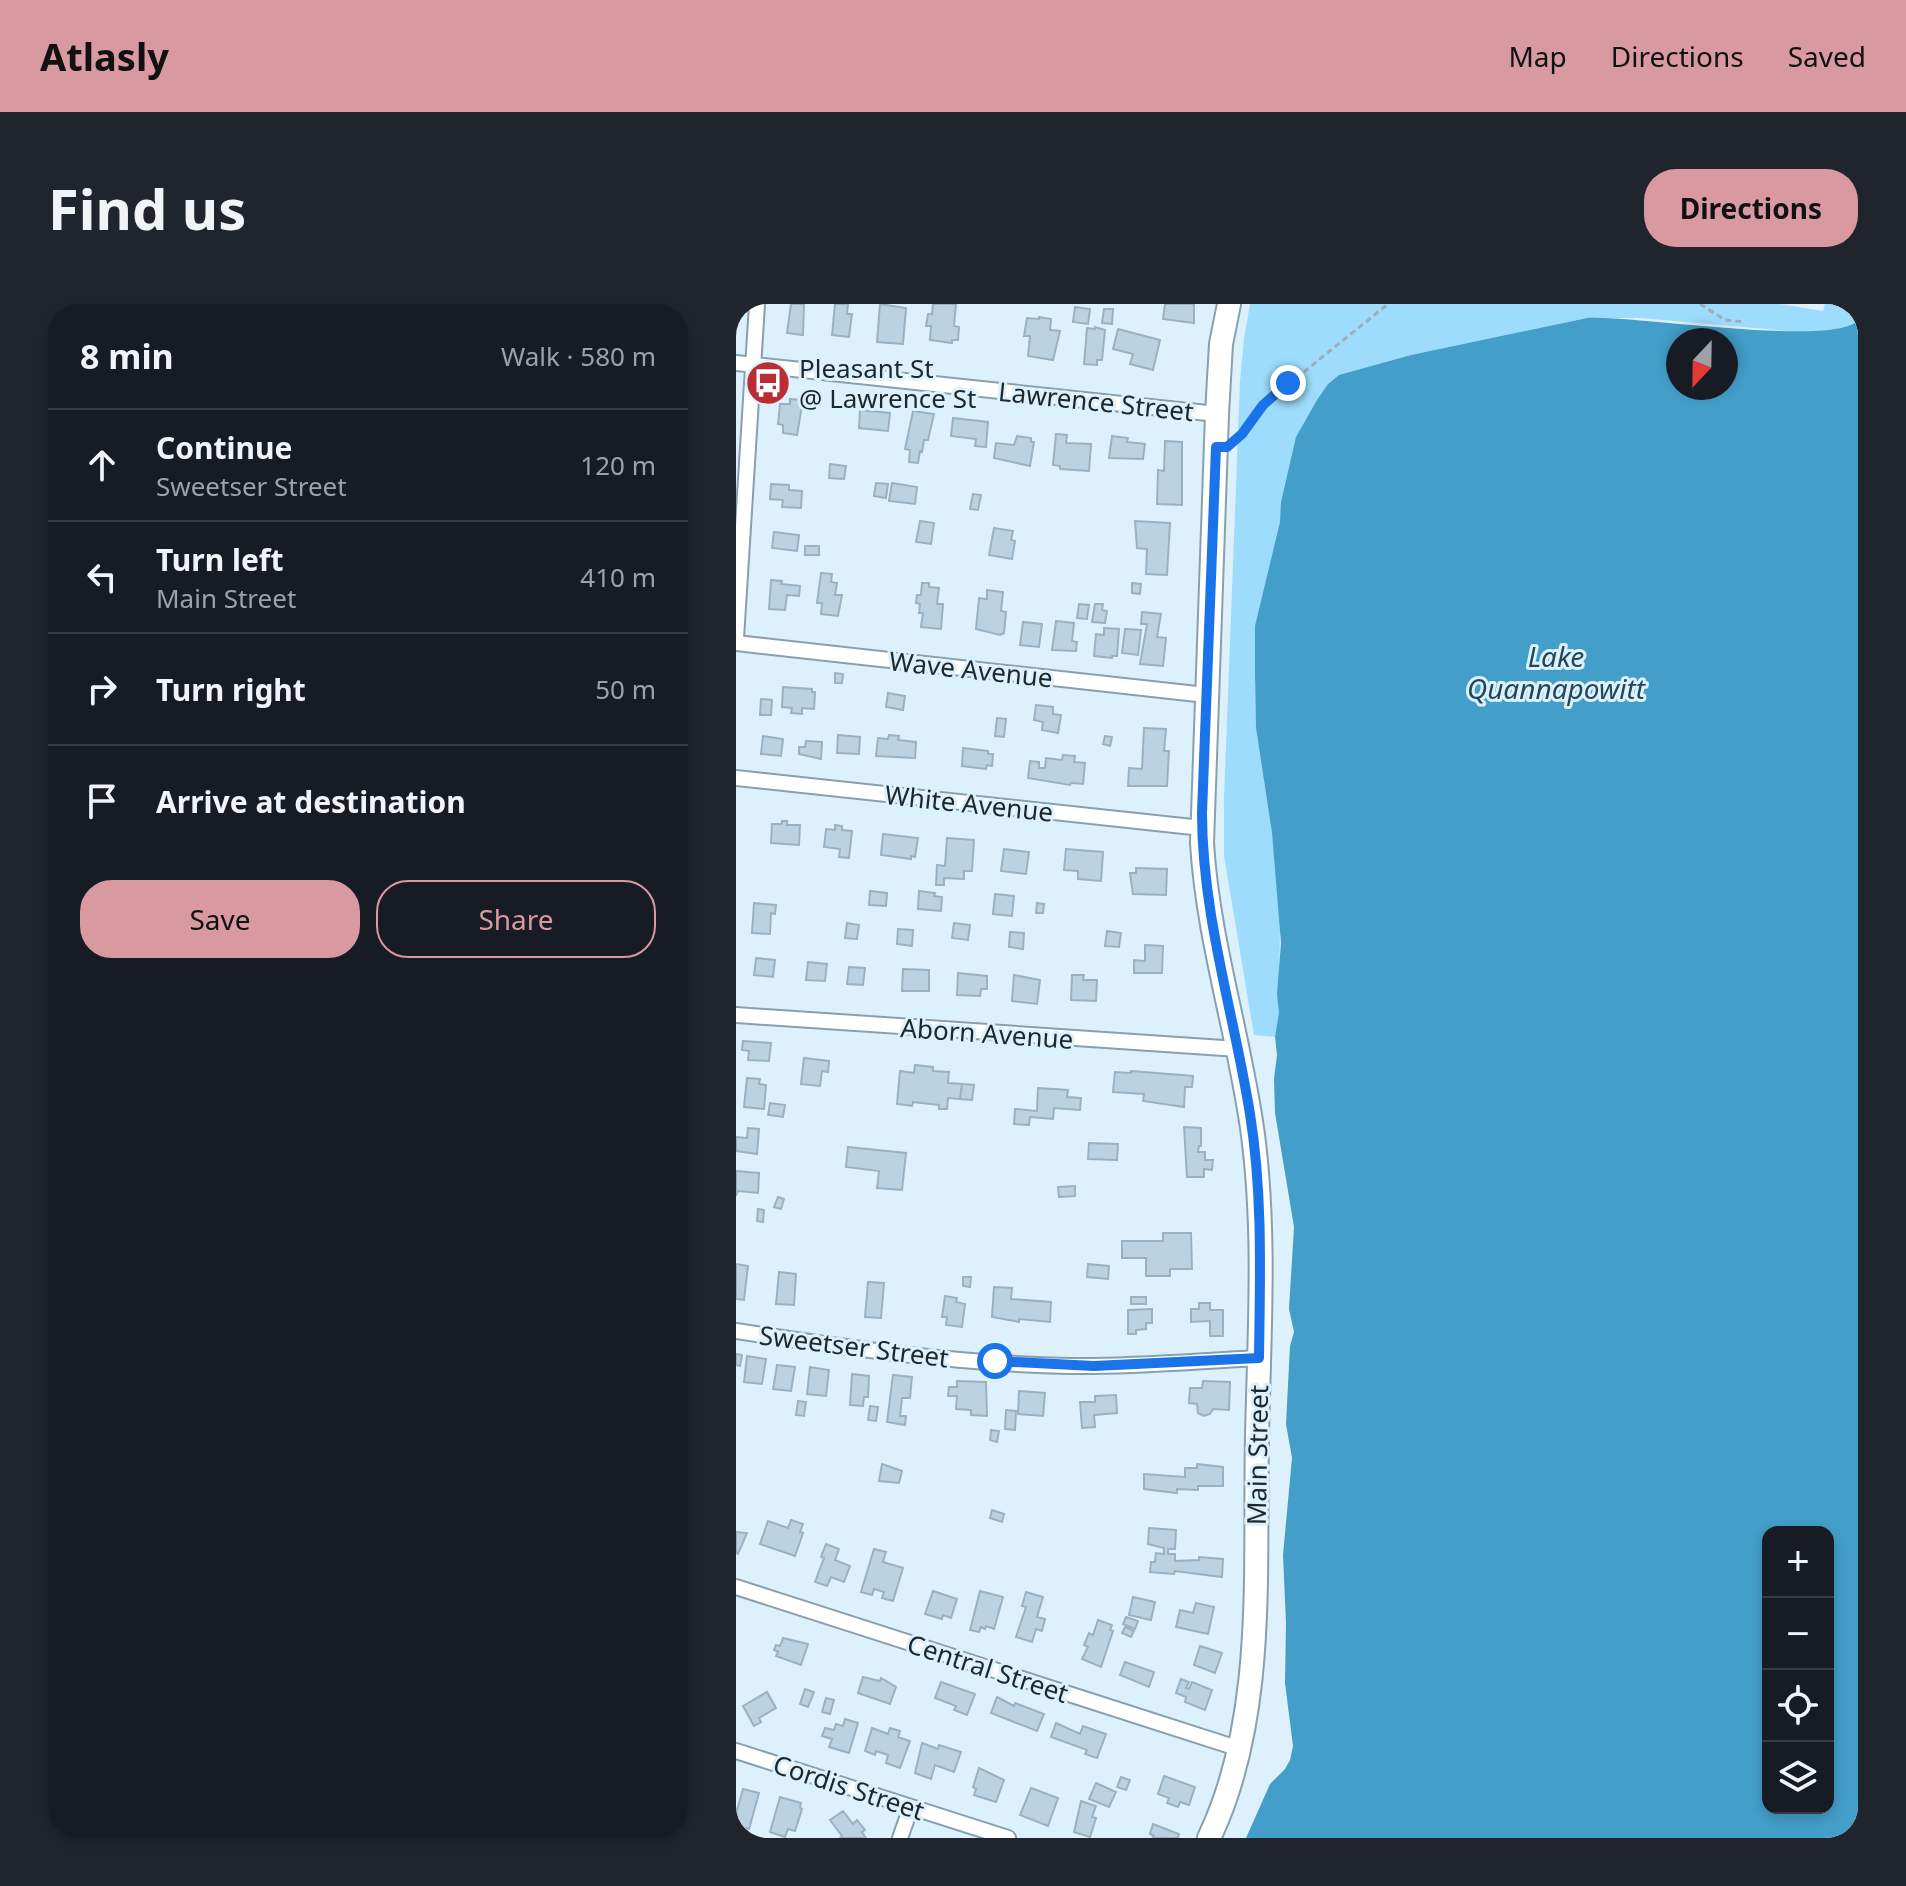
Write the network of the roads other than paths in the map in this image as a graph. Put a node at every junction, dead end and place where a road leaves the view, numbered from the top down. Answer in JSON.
{"nodes":[{"id":1,"x":757,"y":304,"type":"edge"},
{"id":2,"x":1229,"y":304,"type":"edge"},
{"id":3,"x":736,"y":363,"type":"edge"},
{"id":4,"x":753,"y":365,"type":"junction"},
{"id":5,"x":1217,"y":414,"type":"junction"},
{"id":6,"x":736,"y":640,"type":"edge"},
{"id":7,"x":1206,"y":695,"type":"junction"},
{"id":8,"x":736,"y":778,"type":"edge"},
{"id":9,"x":1202,"y":828,"type":"junction"},
{"id":10,"x":736,"y":1015,"type":"edge"},
{"id":11,"x":1238,"y":1049,"type":"junction"},
{"id":12,"x":736,"y":1331,"type":"edge"},
{"id":13,"x":1259,"y":1358,"type":"junction"},
{"id":14,"x":736,"y":1587,"type":"edge"},
{"id":15,"x":1240,"y":1749,"type":"junction"},
{"id":16,"x":736,"y":1751,"type":"edge"},
{"id":17,"x":911,"y":1807,"type":"junction"},
{"id":18,"x":900,"y":1838,"type":"edge"},
{"id":19,"x":1008,"y":1838,"type":"edge"},
{"id":20,"x":1209,"y":1838,"type":"edge"}],
"edges":[{"from":1,"to":4,"type":"street"},
{"from":2,"to":5,"type":"main road","name":"Main Street"},
{"from":3,"to":4,"type":"street","name":"Lawrence Street"},
{"from":4,"to":5,"type":"street","name":"Lawrence Street"},
{"from":4,"to":6,"type":"street"},
{"from":5,"to":7,"type":"main road","name":"Main Street"},
{"from":6,"to":7,"type":"street","name":"Wave Avenue"},
{"from":7,"to":9,"type":"main road","name":"Main Street"},
{"from":8,"to":9,"type":"street","name":"White Avenue"},
{"from":9,"to":11,"type":"main road","name":"Main Street"},
{"from":10,"to":11,"type":"street","name":"Aborn Avenue"},
{"from":11,"to":13,"type":"main road","name":"Main Street"},
{"from":12,"to":13,"type":"street","name":"Sweetser Street"},
{"from":13,"to":15,"type":"main road","name":"Main Street"},
{"from":14,"to":15,"type":"street","name":"Central Street"},
{"from":15,"to":20,"type":"main road","name":"Main Street"},
{"from":16,"to":17,"type":"street","name":"Cordis Street"},
{"from":17,"to":18,"type":"street"},
{"from":17,"to":19,"type":"street","name":"Cordis Street"}]}
